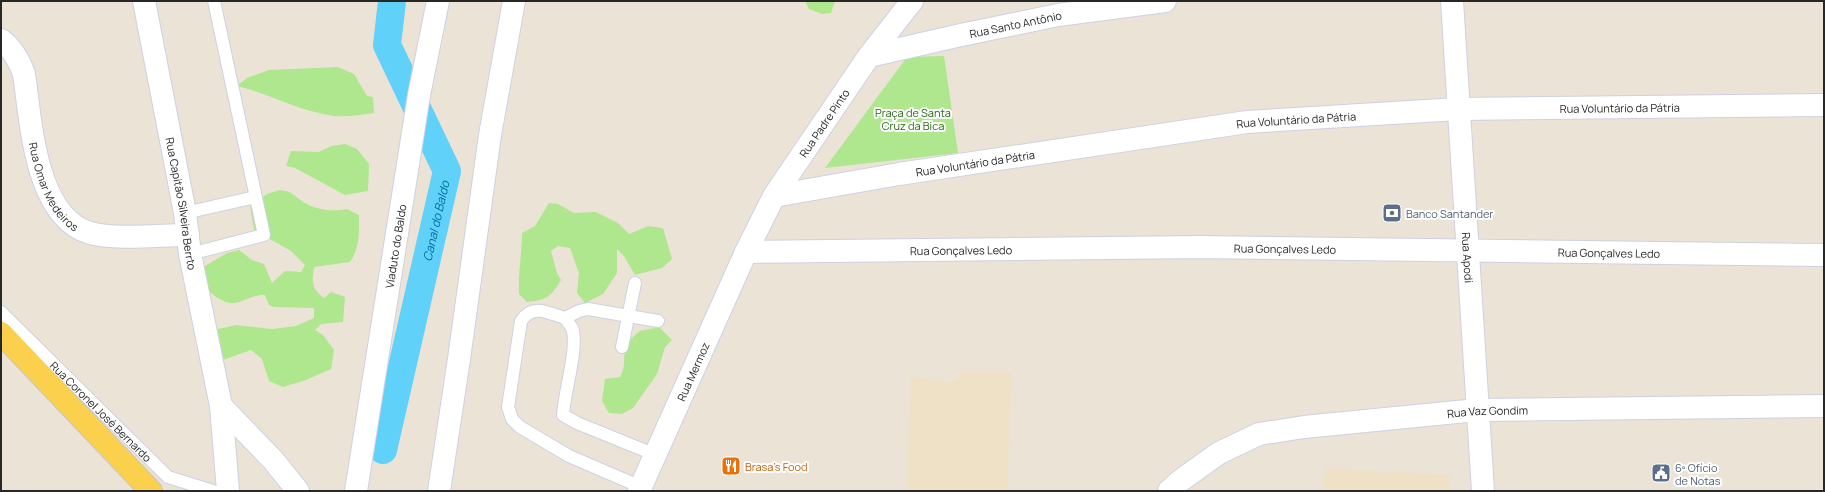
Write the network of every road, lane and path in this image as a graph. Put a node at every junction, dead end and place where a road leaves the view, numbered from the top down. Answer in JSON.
{"nodes":[{"id":1,"x":144,"y":1,"type":"edge"},
{"id":2,"x":214,"y":1,"type":"edge"},
{"id":3,"x":438,"y":1,"type":"edge"},
{"id":4,"x":514,"y":1,"type":"edge"},
{"id":5,"x":912,"y":1,"type":"edge"},
{"id":6,"x":1165,"y":1,"type":"edge"},
{"id":7,"x":1452,"y":1,"type":"edge"},
{"id":8,"x":1,"y":40,"type":"edge"},
{"id":9,"x":869,"y":56,"type":"junction"},
{"id":10,"x":1824,"y":105,"type":"edge"},
{"id":11,"x":1458,"y":109,"type":"junction"},
{"id":12,"x":774,"y":196,"type":"junction"},
{"id":13,"x":254,"y":197,"type":"junction"},
{"id":14,"x":195,"y":210,"type":"junction"},
{"id":15,"x":189,"y":244,"type":"junction"},
{"id":16,"x":1467,"y":249,"type":"junction"},
{"id":17,"x":746,"y":252,"type":"junction"},
{"id":18,"x":1824,"y":255,"type":"edge"},
{"id":19,"x":635,"y":283,"type":"dead end"},
{"id":20,"x":1,"y":312,"type":"edge"},
{"id":21,"x":627,"y":315,"type":"junction"},
{"id":22,"x":565,"y":318,"type":"junction"},
{"id":23,"x":658,"y":321,"type":"dead end"},
{"id":24,"x":1,"y":333,"type":"edge"},
{"id":25,"x":622,"y":347,"type":"dead end"},
{"id":26,"x":221,"y":406,"type":"junction"},
{"id":27,"x":1824,"y":406,"type":"edge"},
{"id":28,"x":1477,"y":410,"type":"junction"},
{"id":29,"x":656,"y":455,"type":"junction"},
{"id":30,"x":640,"y":489,"type":"edge"},
{"id":31,"x":152,"y":491,"type":"edge"},
{"id":32,"x":213,"y":491,"type":"edge"},
{"id":33,"x":228,"y":491,"type":"edge"},
{"id":34,"x":298,"y":491,"type":"edge"},
{"id":35,"x":356,"y":491,"type":"edge"},
{"id":36,"x":439,"y":491,"type":"edge"},
{"id":37,"x":1169,"y":491,"type":"edge"},
{"id":38,"x":1483,"y":491,"type":"edge"}],
"edges":[{"from":1,"to":14,"type":"street","name":"Rua Capitão Silveira Berrto"},
{"from":2,"to":13,"type":"lane"},
{"from":3,"to":35,"type":"street","name":"Viaduto do Baldo"},
{"from":4,"to":36,"type":"street"},
{"from":5,"to":9,"type":"street","name":"Rua Padre Pinto"},
{"from":6,"to":9,"type":"street","name":"Rua Santo Antônio"},
{"from":7,"to":11,"type":"street","name":"Rua Apodi"},
{"from":8,"to":15,"type":"street","name":"Rua Omar Medeiros"},
{"from":9,"to":12,"type":"street","name":"Rua Padre Pinto"},
{"from":10,"to":11,"type":"street","name":"Rua Voluntário da Pátria"},
{"from":11,"to":12,"type":"street","name":"Rua Voluntário da Pátria"},
{"from":11,"to":16,"type":"street","name":"Rua Apodi"},
{"from":12,"to":17,"type":"street","name":"Rua Padre Pinto"},
{"from":13,"to":14,"type":"lane"},
{"from":13,"to":15,"type":"lane"},
{"from":14,"to":15,"type":"street","name":"Rua Capitão Silveira Berrto"},
{"from":15,"to":26,"type":"street","name":"Rua Capitão Silveira Berrto"},
{"from":16,"to":17,"type":"street","name":"Rua Gonçalves Ledo"},
{"from":16,"to":18,"type":"street","name":"Rua Gonçalves Ledo"},
{"from":16,"to":28,"type":"street","name":"Rua Apodi"},
{"from":17,"to":29,"type":"street","name":"Rua Mermoz"},
{"from":19,"to":21,"type":"lane"},
{"from":20,"to":32,"type":"lane","name":"Rua Coronel José Bernardo"},
{"from":21,"to":22,"type":"lane"},
{"from":21,"to":23,"type":"lane"},
{"from":21,"to":25,"type":"lane"},
{"from":22,"to":29,"type":"lane"},
{"from":22,"to":30,"type":"lane"},
{"from":24,"to":31,"type":"main road","name":"Rua Coronel José Bernardo"},
{"from":26,"to":33,"type":"street","name":"Rua Capitão Silveira Berrto"},
{"from":26,"to":34,"type":"street"},
{"from":27,"to":28,"type":"street","name":"Rua Vaz Gondim"},
{"from":28,"to":37,"type":"street","name":"Rua Vaz Gondim"},
{"from":28,"to":38,"type":"street","name":"Rua Apodi"},
{"from":29,"to":30,"type":"street","name":"Rua Mermoz"}]}
